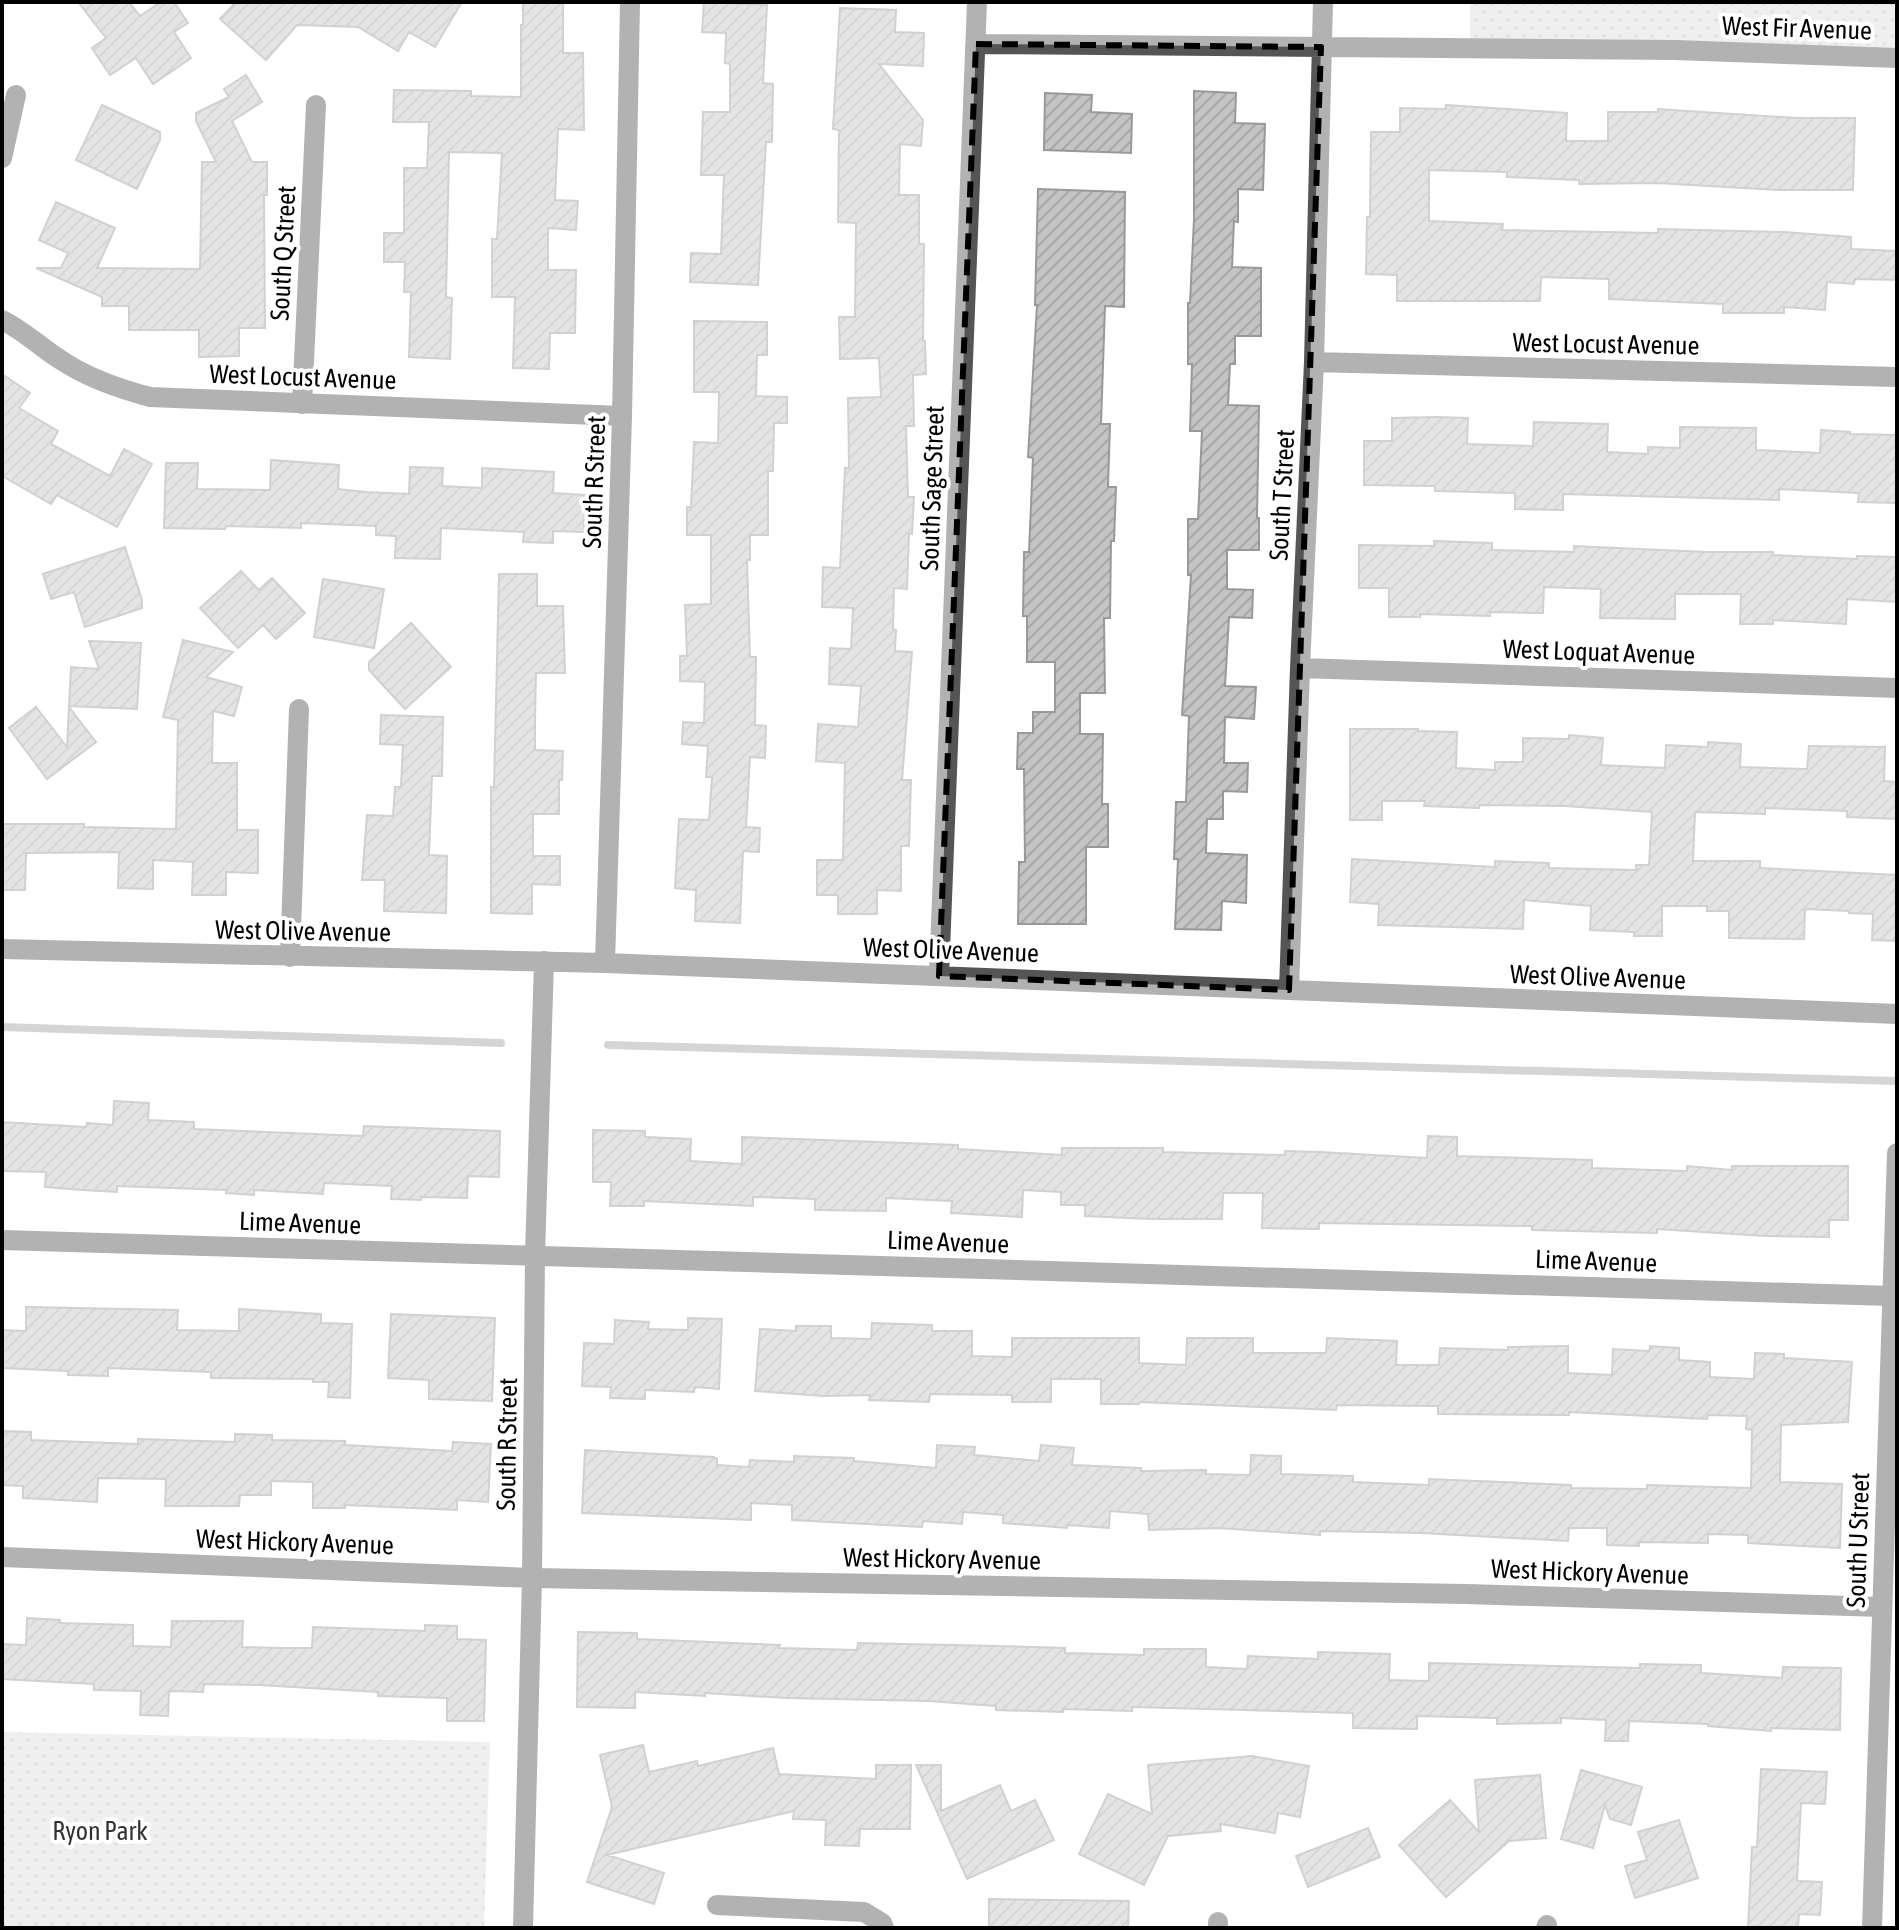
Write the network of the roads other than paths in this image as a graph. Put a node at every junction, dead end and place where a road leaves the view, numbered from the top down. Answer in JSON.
{"nodes":[{"id":1,"x":630,"y":2,"type":"edge"},
{"id":2,"x":977,"y":2,"type":"edge"},
{"id":3,"x":1323,"y":2,"type":"edge"},
{"id":4,"x":976,"y":44,"type":"junction"},
{"id":5,"x":1321,"y":47,"type":"junction"},
{"id":6,"x":1897,"y":58,"type":"edge"},
{"id":7,"x":16,"y":95,"type":"dead end"},
{"id":8,"x":316,"y":105,"type":"dead end"},
{"id":9,"x":2,"y":158,"type":"edge"},
{"id":10,"x":2,"y":320,"type":"edge"},
{"id":11,"x":1314,"y":362,"type":"junction"},
{"id":12,"x":1897,"y":377,"type":"edge"},
{"id":13,"x":302,"y":404,"type":"junction"},
{"id":14,"x":622,"y":416,"type":"junction"},
{"id":15,"x":1300,"y":668,"type":"junction"},
{"id":16,"x":1897,"y":688,"type":"edge"},
{"id":17,"x":299,"y":709,"type":"dead end"},
{"id":18,"x":2,"y":949,"type":"edge"},
{"id":19,"x":290,"y":957,"type":"junction"},
{"id":20,"x":544,"y":961,"type":"junction"},
{"id":21,"x":605,"y":963,"type":"junction"},
{"id":22,"x":939,"y":976,"type":"junction"},
{"id":23,"x":1289,"y":990,"type":"junction"},
{"id":24,"x":1897,"y":1014,"type":"edge"},
{"id":25,"x":1897,"y":1153,"type":"edge"},
{"id":26,"x":2,"y":1240,"type":"edge"},
{"id":27,"x":535,"y":1256,"type":"junction"},
{"id":28,"x":1892,"y":1296,"type":"junction"},
{"id":29,"x":2,"y":1557,"type":"edge"},
{"id":30,"x":532,"y":1578,"type":"junction"},
{"id":31,"x":1882,"y":1607,"type":"junction"},
{"id":32,"x":717,"y":1905,"type":"dead end"},
{"id":33,"x":523,"y":1928,"type":"edge"},
{"id":34,"x":884,"y":1928,"type":"edge"},
{"id":35,"x":1872,"y":1928,"type":"edge"}],
"edges":[{"from":1,"to":14,"type":"street","name":"South R Street"},
{"from":2,"to":4,"type":"street","name":"South Sage Street"},
{"from":3,"to":5,"type":"street","name":"South T Street"},
{"from":4,"to":5,"type":"street","name":"West Fir Avenue"},
{"from":4,"to":22,"type":"street","name":"South Sage Street"},
{"from":5,"to":6,"type":"street","name":"West Fir Avenue"},
{"from":5,"to":11,"type":"street","name":"South T Street"},
{"from":7,"to":9,"type":"street"},
{"from":8,"to":13,"type":"street","name":"South Q Street"},
{"from":10,"to":13,"type":"street","name":"West Locust Avenue"},
{"from":11,"to":12,"type":"street","name":"West Locust Avenue"},
{"from":11,"to":15,"type":"street","name":"South T Street"},
{"from":13,"to":14,"type":"street","name":"West Locust Avenue"},
{"from":14,"to":21,"type":"street","name":"South R Street"},
{"from":15,"to":16,"type":"street","name":"West Loquat Avenue"},
{"from":15,"to":23,"type":"street","name":"South T Street"},
{"from":17,"to":19,"type":"street"},
{"from":18,"to":19,"type":"street","name":"West Olive Avenue"},
{"from":19,"to":20,"type":"street","name":"West Olive Avenue"},
{"from":20,"to":21,"type":"street","name":"West Olive Avenue"},
{"from":20,"to":27,"type":"street","name":"South R Street"},
{"from":21,"to":22,"type":"street","name":"West Olive Avenue"},
{"from":22,"to":23,"type":"street","name":"West Olive Avenue"},
{"from":23,"to":24,"type":"street","name":"West Olive Avenue"},
{"from":25,"to":28,"type":"street","name":"South U Street"},
{"from":26,"to":27,"type":"street","name":"Lime Avenue"},
{"from":27,"to":28,"type":"street","name":"Lime Avenue"},
{"from":27,"to":30,"type":"street","name":"South R Street"},
{"from":28,"to":31,"type":"street","name":"South U Street"},
{"from":29,"to":30,"type":"street","name":"West Hickory Avenue"},
{"from":30,"to":31,"type":"street","name":"West Hickory Avenue"},
{"from":30,"to":33,"type":"street","name":"South R Street"},
{"from":31,"to":35,"type":"street","name":"South U Street"},
{"from":32,"to":34,"type":"street"}]}
